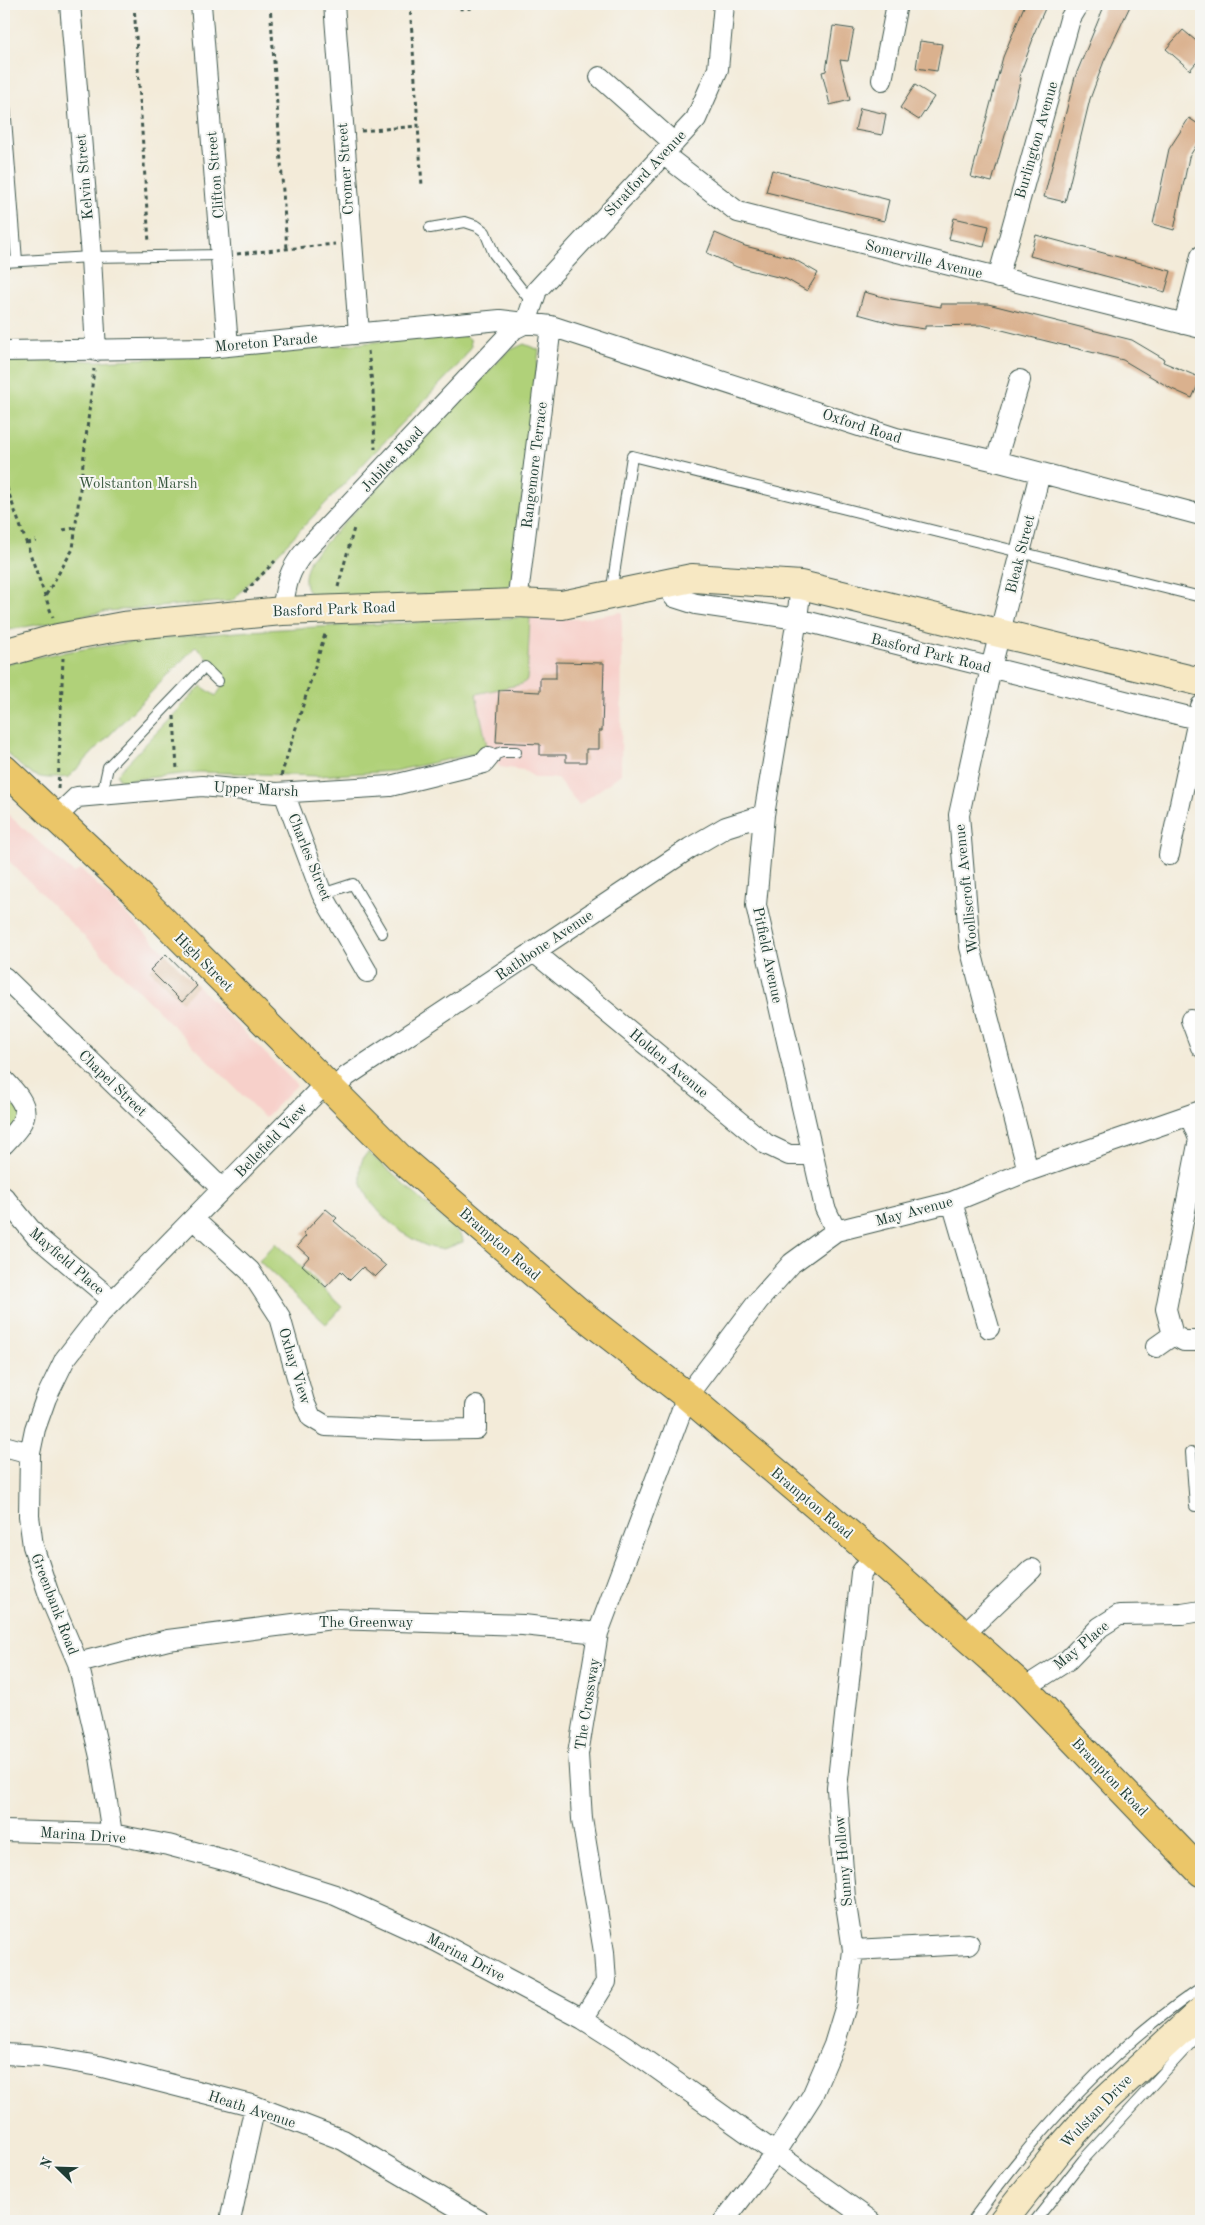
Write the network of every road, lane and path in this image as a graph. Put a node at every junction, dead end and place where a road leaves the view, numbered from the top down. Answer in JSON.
{"nodes":[{"id":1,"x":70,"y":4,"type":"edge"},
{"id":2,"x":134,"y":4,"type":"edge"},
{"id":3,"x":201,"y":4,"type":"edge"},
{"id":4,"x":270,"y":4,"type":"edge"},
{"id":5,"x":334,"y":4,"type":"edge"},
{"id":6,"x":410,"y":4,"type":"edge"},
{"id":7,"x":455,"y":4,"type":"edge"},
{"id":8,"x":475,"y":4,"type":"edge"},
{"id":9,"x":724,"y":4,"type":"edge"},
{"id":10,"x":897,"y":4,"type":"edge"},
{"id":11,"x":1079,"y":4,"type":"edge"},
{"id":12,"x":600,"y":77,"type":"dead end"},
{"id":13,"x":882,"y":80,"type":"dead end"},
{"id":14,"x":4,"y":93,"type":"edge"},
{"id":15,"x":418,"y":126,"type":"junction"},
{"id":16,"x":343,"y":132,"type":"junction"},
{"id":17,"x":669,"y":148,"type":"junction"},
{"id":18,"x":422,"y":186,"type":"dead end"},
{"id":19,"x":430,"y":228,"type":"dead end"},
{"id":20,"x":351,"y":242,"type":"junction"},
{"id":21,"x":286,"y":248,"type":"junction"},
{"id":22,"x":222,"y":255,"type":"junction"},
{"id":23,"x":150,"y":256,"type":"junction"},
{"id":24,"x":1201,"y":256,"type":"edge"},
{"id":25,"x":90,"y":257,"type":"junction"},
{"id":26,"x":17,"y":261,"type":"junction"},
{"id":27,"x":4,"y":262,"type":"edge"},
{"id":28,"x":998,"y":278,"type":"junction"},
{"id":29,"x":533,"y":304,"type":"junction"},
{"id":30,"x":526,"y":323,"type":"junction"},
{"id":31,"x":550,"y":326,"type":"junction"},
{"id":32,"x":1193,"y":326,"type":"edge"},
{"id":33,"x":363,"y":341,"type":"junction"},
{"id":34,"x":217,"y":347,"type":"junction"},
{"id":35,"x":4,"y":351,"type":"edge"},
{"id":36,"x":96,"y":351,"type":"junction"},
{"id":37,"x":1020,"y":380,"type":"dead end"},
{"id":38,"x":381,"y":450,"type":"dead end"},
{"id":39,"x":375,"y":452,"type":"dead end"},
{"id":40,"x":996,"y":461,"type":"junction"},
{"id":41,"x":1040,"y":473,"type":"junction"},
{"id":42,"x":365,"y":487,"type":"junction"},
{"id":43,"x":1201,"y":515,"type":"edge"},
{"id":44,"x":355,"y":524,"type":"dead end"},
{"id":45,"x":75,"y":528,"type":"junction"},
{"id":46,"x":63,"y":530,"type":"dead end"},
{"id":47,"x":36,"y":541,"type":"dead end"},
{"id":48,"x":27,"y":543,"type":"dead end"},
{"id":49,"x":1020,"y":552,"type":"junction"},
{"id":50,"x":281,"y":554,"type":"dead end"},
{"id":51,"x":666,"y":583,"type":"junction"},
{"id":52,"x":800,"y":585,"type":"junction"},
{"id":53,"x":46,"y":595,"type":"dead end"},
{"id":54,"x":610,"y":595,"type":"junction"},
{"id":55,"x":241,"y":596,"type":"dead end"},
{"id":56,"x":1201,"y":597,"type":"edge"},
{"id":57,"x":517,"y":603,"type":"junction"},
{"id":58,"x":332,"y":609,"type":"junction"},
{"id":59,"x":282,"y":610,"type":"junction"},
{"id":60,"x":797,"y":619,"type":"junction"},
{"id":61,"x":999,"y":634,"type":"junction"},
{"id":62,"x":4,"y":652,"type":"edge"},
{"id":63,"x":991,"y":668,"type":"junction"},
{"id":64,"x":218,"y":681,"type":"dead end"},
{"id":65,"x":1201,"y":682,"type":"edge"},
{"id":66,"x":173,"y":700,"type":"junction"},
{"id":67,"x":1200,"y":715,"type":"edge"},
{"id":68,"x":516,"y":752,"type":"dead end"},
{"id":69,"x":490,"y":757,"type":"joint"},
{"id":70,"x":4,"y":769,"type":"edge"},
{"id":71,"x":178,"y":788,"type":"junction"},
{"id":72,"x":280,"y":793,"type":"junction"},
{"id":73,"x":102,"y":795,"type":"junction"},
{"id":74,"x":764,"y":815,"type":"junction"},
{"id":75,"x":56,"y":817,"type":"junction"},
{"id":76,"x":1168,"y":855,"type":"dead end"},
{"id":77,"x":322,"y":894,"type":"junction"},
{"id":78,"x":382,"y":933,"type":"dead end"},
{"id":79,"x":534,"y":952,"type":"junction"},
{"id":80,"x":367,"y":972,"type":"dead end"},
{"id":81,"x":4,"y":977,"type":"edge"},
{"id":82,"x":1191,"y":1020,"type":"dead end"},
{"id":83,"x":1201,"y":1047,"type":"edge"},
{"id":84,"x":4,"y":1080,"type":"edge"},
{"id":85,"x":329,"y":1087,"type":"junction"},
{"id":86,"x":1196,"y":1113,"type":"edge"},
{"id":87,"x":4,"y":1144,"type":"edge"},
{"id":88,"x":813,"y":1155,"type":"junction"},
{"id":89,"x":400,"y":1158,"type":"joint"},
{"id":90,"x":1028,"y":1171,"type":"junction"},
{"id":91,"x":219,"y":1192,"type":"junction"},
{"id":92,"x":4,"y":1197,"type":"edge"},
{"id":93,"x":952,"y":1202,"type":"junction"},
{"id":94,"x":193,"y":1219,"type":"junction"},
{"id":95,"x":836,"y":1231,"type":"junction"},
{"id":96,"x":112,"y":1300,"type":"junction"},
{"id":97,"x":989,"y":1328,"type":"dead end"},
{"id":98,"x":1173,"y":1335,"type":"junction"},
{"id":99,"x":1201,"y":1341,"type":"edge"},
{"id":100,"x":1156,"y":1347,"type":"dead end"},
{"id":101,"x":687,"y":1396,"type":"junction"},
{"id":102,"x":476,"y":1406,"type":"dead end"},
{"id":103,"x":4,"y":1446,"type":"edge"},
{"id":104,"x":1191,"y":1452,"type":"dead end"},
{"id":105,"x":30,"y":1453,"type":"junction"},
{"id":106,"x":1201,"y":1506,"type":"edge"},
{"id":107,"x":874,"y":1555,"type":"junction"},
{"id":108,"x":1032,"y":1569,"type":"dead end"},
{"id":109,"x":1201,"y":1611,"type":"edge"},
{"id":110,"x":598,"y":1633,"type":"junction"},
{"id":111,"x":963,"y":1635,"type":"junction"},
{"id":112,"x":78,"y":1663,"type":"junction"},
{"id":113,"x":1024,"y":1688,"type":"junction"},
{"id":114,"x":4,"y":1831,"type":"edge"},
{"id":115,"x":112,"y":1834,"type":"junction"},
{"id":116,"x":1201,"y":1872,"type":"edge"},
{"id":117,"x":969,"y":1944,"type":"dead end"},
{"id":118,"x":853,"y":1950,"type":"junction"},
{"id":119,"x":1201,"y":1994,"type":"edge"},
{"id":120,"x":1201,"y":2011,"type":"edge"},
{"id":121,"x":583,"y":2019,"type":"junction"},
{"id":122,"x":1201,"y":2032,"type":"edge"},
{"id":123,"x":4,"y":2054,"type":"edge"},
{"id":124,"x":256,"y":2106,"type":"junction"},
{"id":125,"x":775,"y":2154,"type":"junction"},
{"id":126,"x":230,"y":2221,"type":"edge"},
{"id":127,"x":480,"y":2221,"type":"edge"},
{"id":128,"x":724,"y":2221,"type":"edge"},
{"id":129,"x":871,"y":2221,"type":"edge"},
{"id":130,"x":972,"y":2221,"type":"edge"},
{"id":131,"x":1003,"y":2221,"type":"edge"},
{"id":132,"x":1035,"y":2221,"type":"edge"}],
"edges":[{"from":1,"to":25,"type":"street","name":"Kelvin Street"},
{"from":2,"to":23,"type":"path"},
{"from":3,"to":22,"type":"street","name":"Clifton Street"},
{"from":4,"to":21,"type":"path"},
{"from":5,"to":16,"type":"street","name":"Cromer Street"},
{"from":6,"to":15,"type":"path"},
{"from":7,"to":8,"type":"path"},
{"from":9,"to":17,"type":"street","name":"Stratford Avenue"},
{"from":10,"to":13,"type":"street"},
{"from":11,"to":28,"type":"street","name":"Burlington Avenue"},
{"from":12,"to":17,"type":"street","name":"Somerville Avenue"},
{"from":14,"to":26,"type":"lane"},
{"from":15,"to":16,"type":"path"},
{"from":15,"to":18,"type":"path"},
{"from":16,"to":20,"type":"street","name":"Cromer Street"},
{"from":17,"to":28,"type":"street","name":"Somerville Avenue"},
{"from":17,"to":29,"type":"street","name":"Stratford Avenue"},
{"from":19,"to":29,"type":"lane"},
{"from":20,"to":21,"type":"path"},
{"from":20,"to":33,"type":"street","name":"Cromer Street"},
{"from":21,"to":22,"type":"path"},
{"from":22,"to":23,"type":"lane"},
{"from":22,"to":34,"type":"street","name":"Clifton Street"},
{"from":23,"to":25,"type":"lane"},
{"from":24,"to":32,"type":"street"},
{"from":25,"to":26,"type":"lane"},
{"from":25,"to":36,"type":"street","name":"Kelvin Street"},
{"from":26,"to":27,"type":"lane"},
{"from":28,"to":32,"type":"street","name":"Somerville Avenue"},
{"from":29,"to":30,"type":"street","name":"Stratford Avenue"},
{"from":30,"to":31,"type":"street","name":"Oxford Road"},
{"from":30,"to":33,"type":"street","name":"Moreton Parade"},
{"from":30,"to":42,"type":"street","name":"Jubilee Road"},
{"from":31,"to":40,"type":"street","name":"Oxford Road"},
{"from":31,"to":57,"type":"street","name":"Rangemore Terrace"},
{"from":33,"to":34,"type":"street","name":"Moreton Parade"},
{"from":33,"to":39,"type":"path"},
{"from":34,"to":36,"type":"street","name":"Moreton Parade"},
{"from":35,"to":36,"type":"street","name":"Moreton Parade"},
{"from":36,"to":45,"type":"path"},
{"from":37,"to":40,"type":"street"},
{"from":38,"to":42,"type":"path"},
{"from":40,"to":41,"type":"street","name":"Oxford Road"},
{"from":41,"to":43,"type":"street","name":"Oxford Road"},
{"from":41,"to":49,"type":"street","name":"Bleak Street"},
{"from":42,"to":59,"type":"street","name":"Jubilee Road"},
{"from":44,"to":58,"type":"path"},
{"from":45,"to":46,"type":"path"},
{"from":45,"to":53,"type":"path"},
{"from":47,"to":48,"type":"path"},
{"from":49,"to":54,"type":"lane"},
{"from":49,"to":56,"type":"lane"},
{"from":49,"to":61,"type":"street","name":"Bleak Street"},
{"from":50,"to":55,"type":"path"},
{"from":51,"to":52,"type":"main road","name":"Basford Park Road"},
{"from":51,"to":54,"type":"main road","name":"Basford Park Road"},
{"from":51,"to":60,"type":"street","name":"Basford Park Road"},
{"from":52,"to":60,"type":"street","name":"Pitfield Avenue"},
{"from":52,"to":61,"type":"main road","name":"Basford Park Road"},
{"from":54,"to":57,"type":"main road","name":"Basford Park Road"},
{"from":57,"to":58,"type":"main road","name":"Basford Park Road"},
{"from":58,"to":59,"type":"main road","name":"Basford Park Road"},
{"from":58,"to":72,"type":"path"},
{"from":59,"to":62,"type":"main road","name":"Basford Park Road"},
{"from":60,"to":63,"type":"street","name":"Basford Park Road"},
{"from":60,"to":74,"type":"street","name":"Pitfield Avenue"},
{"from":61,"to":63,"type":"street","name":"Woolliscroft Avenue"},
{"from":61,"to":65,"type":"main road","name":"Basford Park Road"},
{"from":63,"to":67,"type":"street","name":"Basford Park Road"},
{"from":63,"to":90,"type":"street","name":"Woolliscroft Avenue"},
{"from":64,"to":66,"type":"lane"},
{"from":66,"to":71,"type":"path"},
{"from":66,"to":73,"type":"lane"},
{"from":67,"to":76,"type":"street"},
{"from":68,"to":69,"type":"lane"},
{"from":69,"to":72,"type":"street","name":"Upper Marsh"},
{"from":70,"to":75,"type":"highway","name":"High Street"},
{"from":71,"to":72,"type":"street","name":"Upper Marsh"},
{"from":71,"to":73,"type":"street","name":"Upper Marsh"},
{"from":72,"to":77,"type":"street","name":"Charles Street"},
{"from":73,"to":75,"type":"street","name":"Upper Marsh"},
{"from":74,"to":79,"type":"street","name":"Rathbone Avenue"},
{"from":74,"to":88,"type":"street","name":"Pitfield Avenue"},
{"from":75,"to":85,"type":"highway","name":"High Street"},
{"from":77,"to":78,"type":"lane"},
{"from":77,"to":80,"type":"street","name":"Charles Street"},
{"from":79,"to":85,"type":"street","name":"Rathbone Avenue"},
{"from":79,"to":88,"type":"street","name":"Holden Avenue"},
{"from":81,"to":91,"type":"street","name":"Chapel Street"},
{"from":82,"to":83,"type":"street"},
{"from":84,"to":87,"type":"street"},
{"from":85,"to":89,"type":"highway","name":"High Street"},
{"from":85,"to":91,"type":"street","name":"Bellefield View"},
{"from":86,"to":90,"type":"street","name":"May Avenue"},
{"from":86,"to":98,"type":"street"},
{"from":88,"to":95,"type":"street","name":"Pitfield Avenue"},
{"from":89,"to":101,"type":"highway","name":"Brampton Road"},
{"from":90,"to":93,"type":"street","name":"May Avenue"},
{"from":91,"to":94,"type":"street","name":"Greenbank Road"},
{"from":92,"to":96,"type":"street","name":"Mayfield Place"},
{"from":93,"to":95,"type":"street","name":"May Avenue"},
{"from":93,"to":97,"type":"street"},
{"from":94,"to":96,"type":"street","name":"Greenbank Road"},
{"from":94,"to":102,"type":"street","name":"Oxhay View"},
{"from":95,"to":101,"type":"street","name":"May Avenue"},
{"from":96,"to":105,"type":"street","name":"Greenbank Road"},
{"from":98,"to":99,"type":"street"},
{"from":98,"to":100,"type":"street"},
{"from":101,"to":107,"type":"highway","name":"Brampton Road"},
{"from":101,"to":110,"type":"street","name":"The Crossway"},
{"from":103,"to":105,"type":"street"},
{"from":104,"to":106,"type":"lane"},
{"from":105,"to":112,"type":"street","name":"Greenbank Road"},
{"from":107,"to":111,"type":"highway","name":"Brampton Road"},
{"from":107,"to":118,"type":"street","name":"Sunny Hollow"},
{"from":108,"to":111,"type":"street"},
{"from":109,"to":113,"type":"street","name":"May Place"},
{"from":110,"to":112,"type":"street","name":"The Greenway"},
{"from":110,"to":121,"type":"street","name":"The Crossway"},
{"from":111,"to":113,"type":"highway","name":"Brampton Road"},
{"from":112,"to":115,"type":"street","name":"Greenbank Road"},
{"from":113,"to":116,"type":"highway","name":"Brampton Road"},
{"from":114,"to":115,"type":"street","name":"Marina Drive"},
{"from":115,"to":121,"type":"street","name":"Marina Drive"},
{"from":117,"to":118,"type":"street"},
{"from":118,"to":125,"type":"street","name":"Sunny Hollow"},
{"from":119,"to":130,"type":"lane"},
{"from":120,"to":131,"type":"main road","name":"Wulstan Drive"},
{"from":121,"to":125,"type":"street","name":"Marina Drive"},
{"from":122,"to":132,"type":"lane"},
{"from":123,"to":124,"type":"street","name":"Heath Avenue"},
{"from":124,"to":126,"type":"street"},
{"from":124,"to":127,"type":"street","name":"Heath Avenue"},
{"from":125,"to":128,"type":"street"},
{"from":125,"to":129,"type":"street","name":"Marina Drive"}]}
